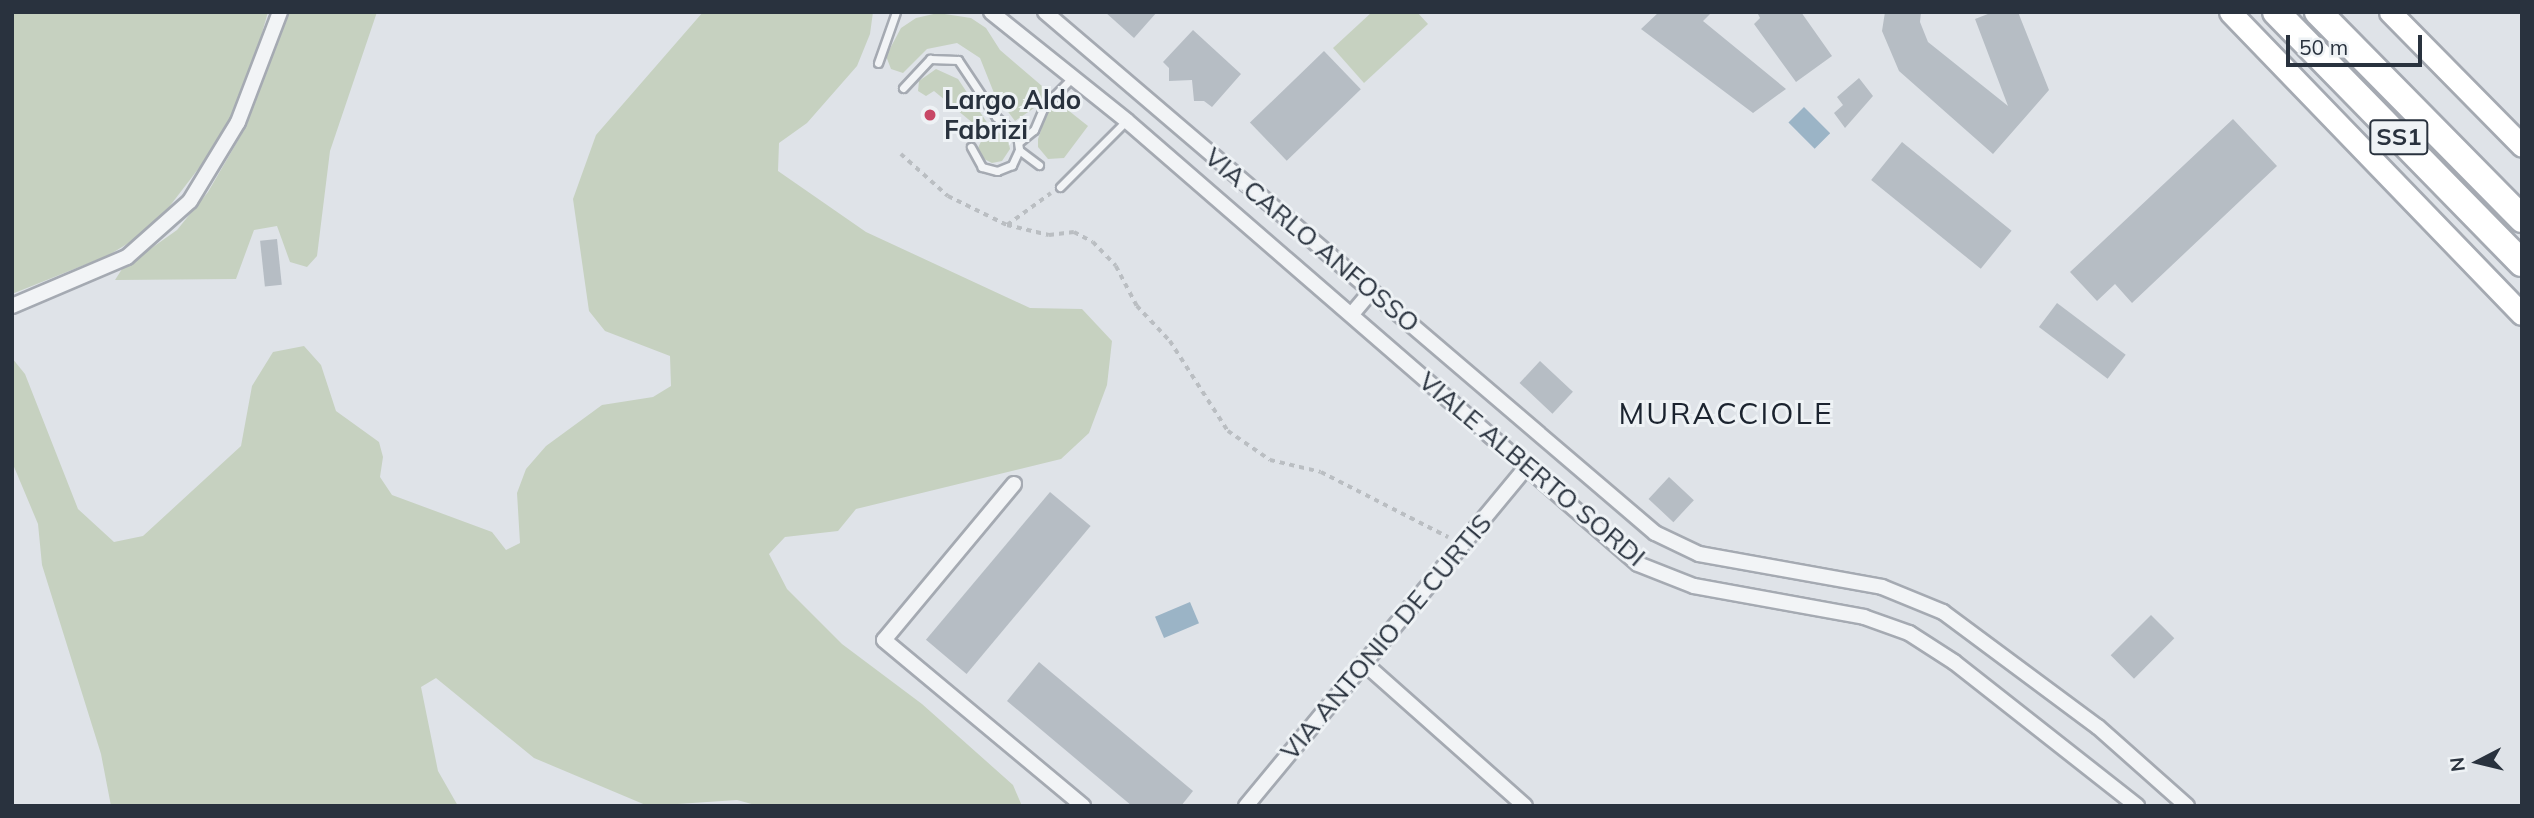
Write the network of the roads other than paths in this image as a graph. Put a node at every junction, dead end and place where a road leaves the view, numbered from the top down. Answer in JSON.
{"nodes":[{"id":1,"x":280,"y":12,"type":"edge"},
{"id":2,"x":896,"y":12,"type":"edge"},
{"id":3,"x":990,"y":12,"type":"edge"},
{"id":4,"x":1045,"y":12,"type":"edge"},
{"id":5,"x":2230,"y":12,"type":"edge"},
{"id":6,"x":2276,"y":12,"type":"edge"},
{"id":7,"x":2318,"y":12,"type":"edge"},
{"id":8,"x":2390,"y":12,"type":"edge"},
{"id":9,"x":877,"y":63,"type":"dead end"},
{"id":10,"x":1074,"y":77,"type":"junction"},
{"id":11,"x":903,"y":88,"type":"dead end"},
{"id":12,"x":1127,"y":121,"type":"junction"},
{"id":13,"x":971,"y":146,"type":"dead end"},
{"id":14,"x":1019,"y":146,"type":"junction"},
{"id":15,"x":2522,"y":146,"type":"edge"},
{"id":16,"x":1039,"y":165,"type":"dead end"},
{"id":17,"x":1060,"y":187,"type":"road end"},
{"id":18,"x":2522,"y":219,"type":"edge"},
{"id":19,"x":2494,"y":233,"type":"junction"},
{"id":20,"x":2522,"y":263,"type":"edge"},
{"id":21,"x":2522,"y":270,"type":"edge"},
{"id":22,"x":1371,"y":291,"type":"junction"},
{"id":23,"x":12,"y":306,"type":"edge"},
{"id":24,"x":1352,"y":314,"type":"junction"},
{"id":25,"x":2522,"y":314,"type":"edge"},
{"id":26,"x":1526,"y":468,"type":"junction"},
{"id":27,"x":1014,"y":484,"type":"dead end"},
{"id":28,"x":1364,"y":663,"type":"junction"},
{"id":29,"x":1083,"y":806,"type":"edge"},
{"id":30,"x":1246,"y":806,"type":"edge"},
{"id":31,"x":1525,"y":806,"type":"edge"},
{"id":32,"x":2137,"y":806,"type":"edge"},
{"id":33,"x":2188,"y":806,"type":"edge"}],
"edges":[{"from":1,"to":23,"type":"street"},
{"from":2,"to":9,"type":"lane"},
{"from":3,"to":10,"type":"street","name":"VIALE ALBERTO SORDI"},
{"from":4,"to":22,"type":"street","name":"VIA CARLO ANFOSSO"},
{"from":5,"to":25,"type":"street"},
{"from":6,"to":19,"type":"highway","number":"SS1"},
{"from":7,"to":18,"type":"highway","number":"SS1"},
{"from":8,"to":15,"type":"street"},
{"from":10,"to":12,"type":"street","name":"VIALE ALBERTO SORDI"},
{"from":10,"to":14,"type":"lane"},
{"from":11,"to":14,"type":"lane"},
{"from":12,"to":17,"type":"lane"},
{"from":12,"to":24,"type":"street","name":"VIALE ALBERTO SORDI"},
{"from":13,"to":14,"type":"lane"},
{"from":14,"to":16,"type":"lane"},
{"from":19,"to":20,"type":"highway","number":"SS1"},
{"from":19,"to":21,"type":"highway"},
{"from":22,"to":24,"type":"street"},
{"from":22,"to":33,"type":"street","name":"VIA CARLO ANFOSSO"},
{"from":24,"to":26,"type":"street","name":"VIALE ALBERTO SORDI"},
{"from":26,"to":28,"type":"street","name":"VIA ANTONIO DE CURTIS"},
{"from":26,"to":32,"type":"street","name":"VIALE ALBERTO SORDI"},
{"from":27,"to":29,"type":"street"},
{"from":28,"to":30,"type":"street","name":"VIA ANTONIO DE CURTIS"},
{"from":28,"to":31,"type":"street"}]}
